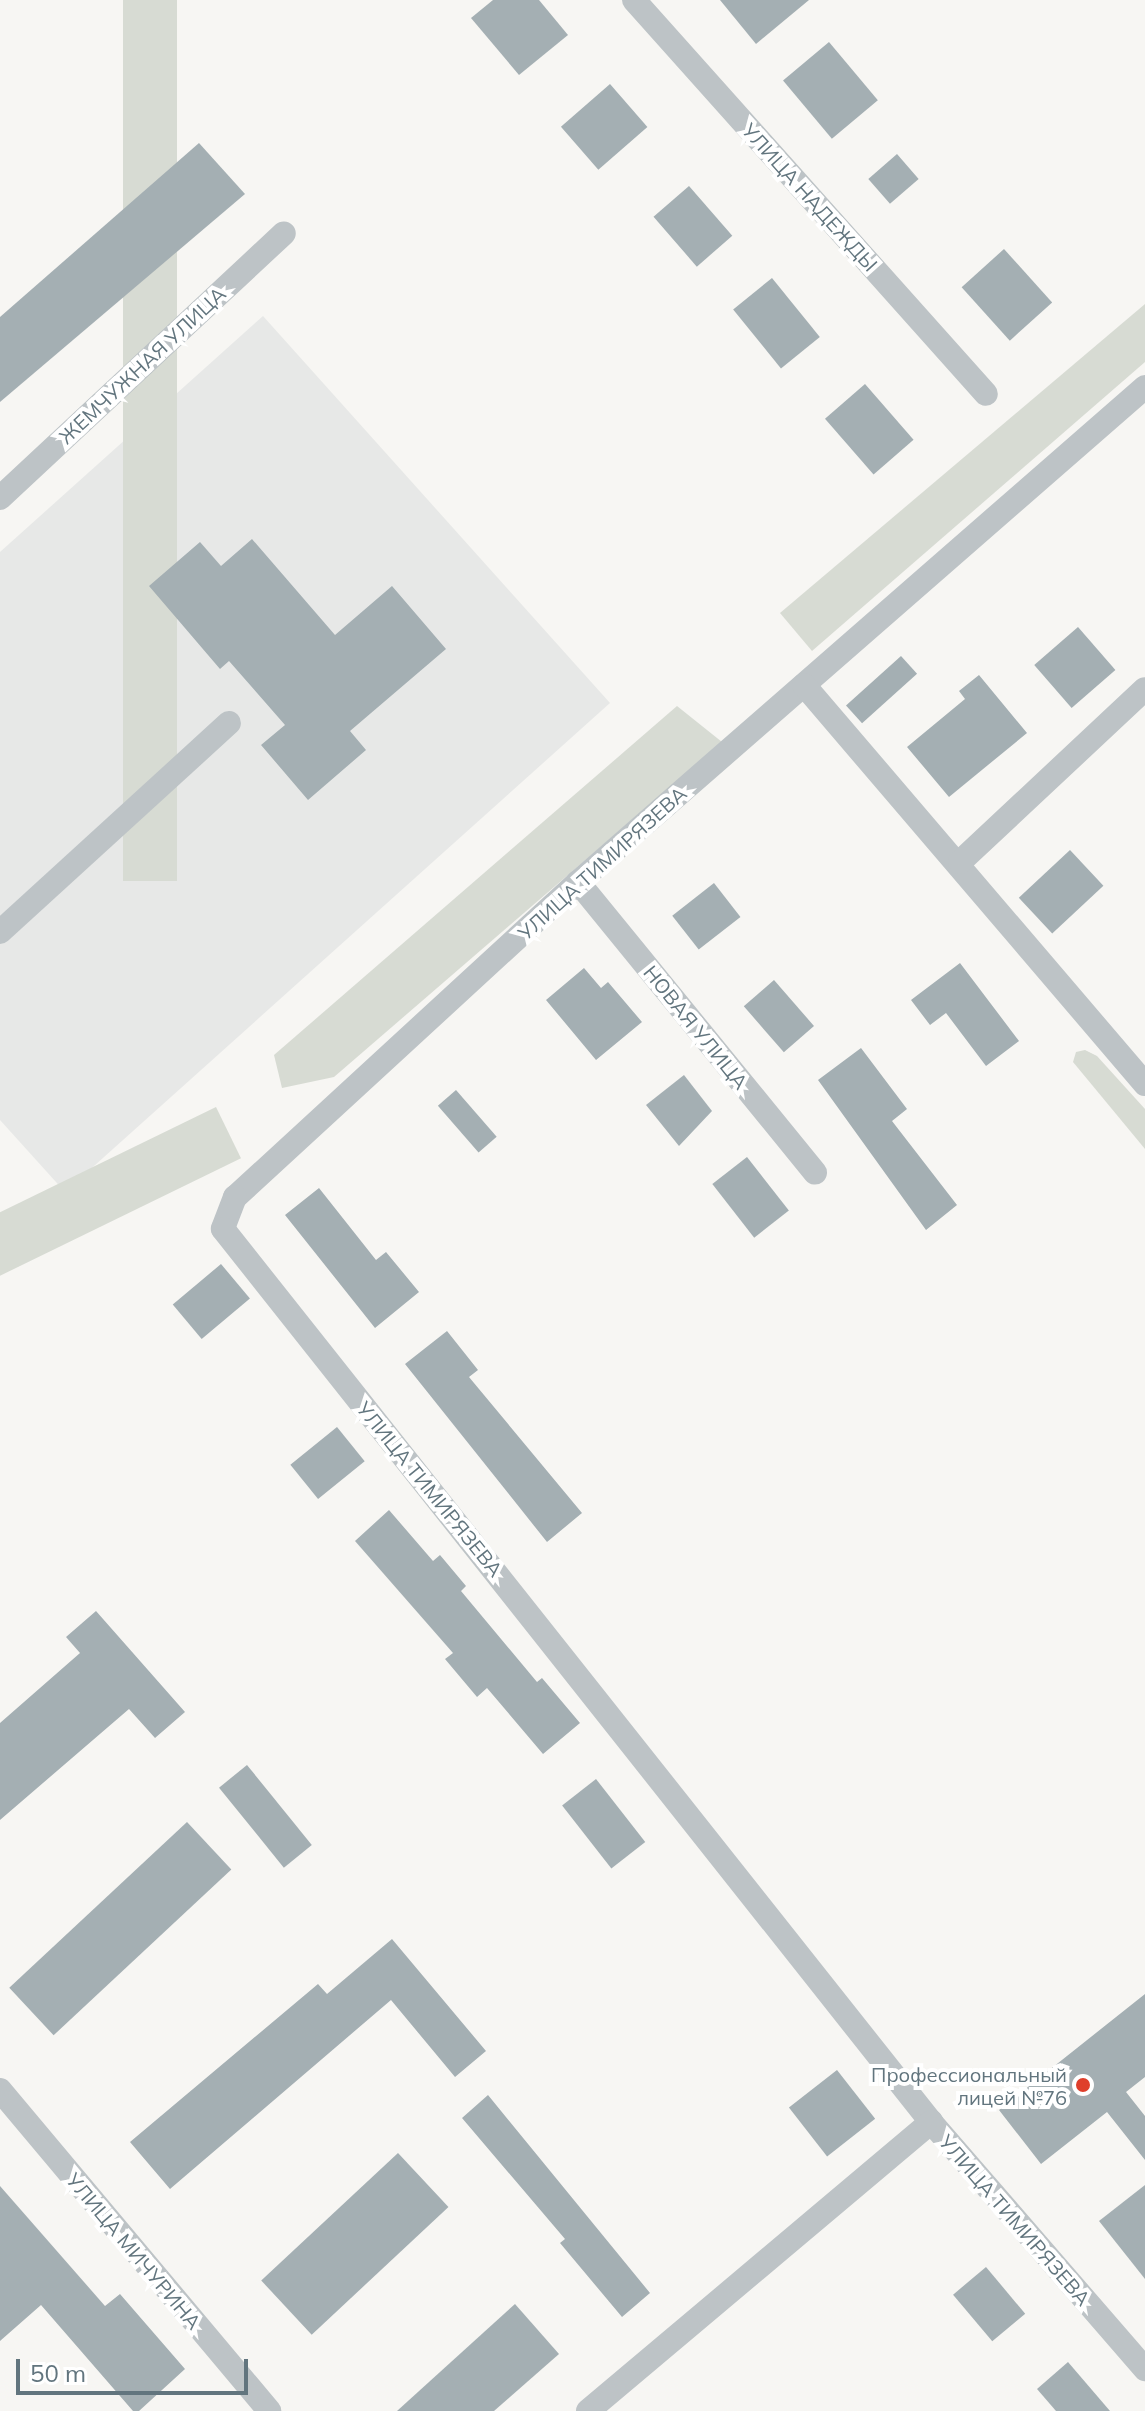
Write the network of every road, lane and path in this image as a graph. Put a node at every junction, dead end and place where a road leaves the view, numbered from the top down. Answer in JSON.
{"nodes":[{"id":1,"x":634,"y":0,"type":"edge"},
{"id":2,"x":284,"y":233,"type":"dead end"},
{"id":3,"x":1145,"y":387,"type":"edge"},
{"id":4,"x":986,"y":394,"type":"dead end"},
{"id":5,"x":0,"y":498,"type":"edge"},
{"id":6,"x":804,"y":685,"type":"junction"},
{"id":7,"x":1145,"y":689,"type":"edge"},
{"id":8,"x":229,"y":723,"type":"dead end"},
{"id":9,"x":960,"y":862,"type":"junction"},
{"id":10,"x":578,"y":882,"type":"junction"},
{"id":11,"x":0,"y":932,"type":"edge"},
{"id":12,"x":1145,"y":1084,"type":"edge"},
{"id":13,"x":815,"y":1173,"type":"dead end"},
{"id":14,"x":0,"y":2090,"type":"edge"},
{"id":15,"x":931,"y":2122,"type":"junction"},
{"id":16,"x":1145,"y":2368,"type":"edge"},
{"id":17,"x":269,"y":2411,"type":"edge"},
{"id":18,"x":588,"y":2411,"type":"edge"}],
"edges":[{"from":1,"to":4,"type":"street","name":"УЛИЦА НАДЕЖДЫ"},
{"from":2,"to":5,"type":"street","name":"ЖЕМЧУЖНАЯ УЛИЦА"},
{"from":3,"to":6,"type":"street","name":"УЛИЦА ТИМИРЯЗЕВА"},
{"from":6,"to":9,"type":"street"},
{"from":6,"to":10,"type":"street","name":"УЛИЦА ТИМИРЯЗЕВА"},
{"from":7,"to":9,"type":"street"},
{"from":8,"to":11,"type":"street"},
{"from":9,"to":12,"type":"street"},
{"from":10,"to":13,"type":"street","name":"НОВАЯ УЛИЦА"},
{"from":10,"to":15,"type":"street","name":"УЛИЦА ТИМИРЯЗЕВА"},
{"from":14,"to":17,"type":"street","name":"УЛИЦА МИЧУРИНА"},
{"from":15,"to":16,"type":"street","name":"УЛИЦА ТИМИРЯЗЕВА"},
{"from":15,"to":18,"type":"street"}]}
